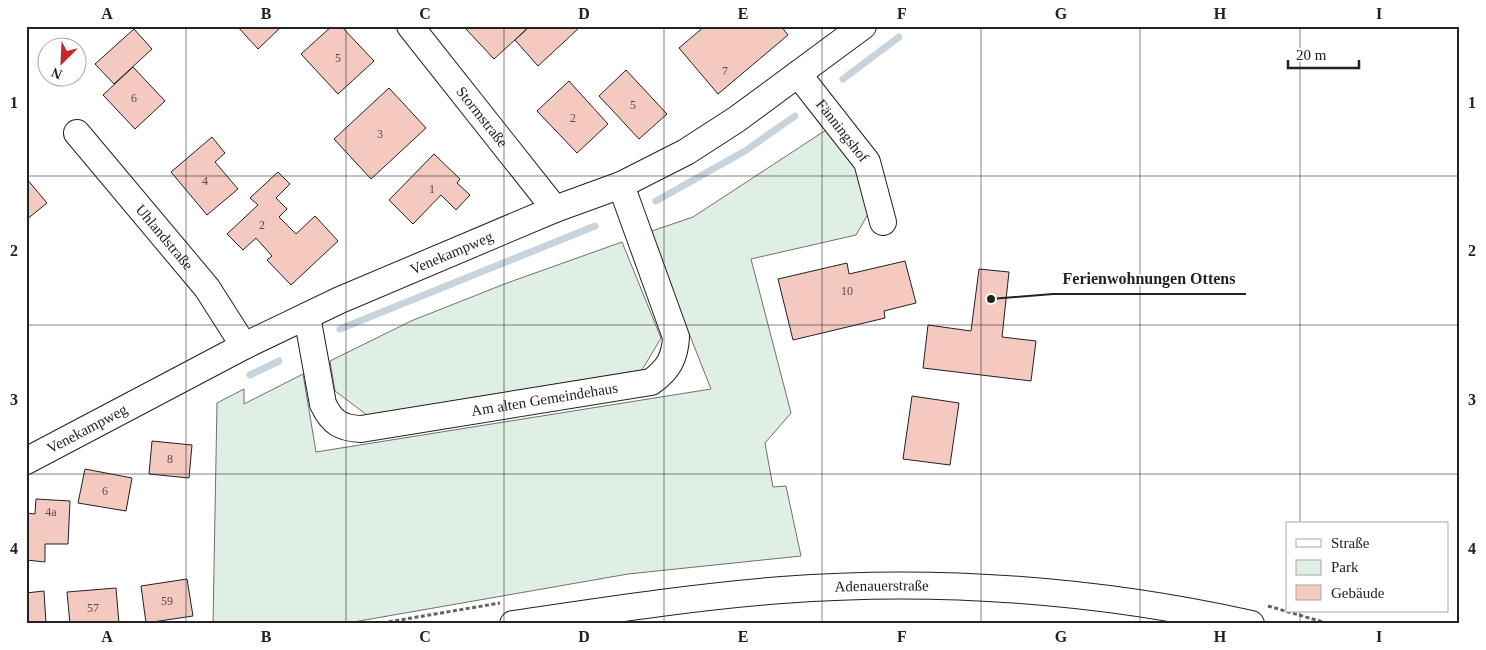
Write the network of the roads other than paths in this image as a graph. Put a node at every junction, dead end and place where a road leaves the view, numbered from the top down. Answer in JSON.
{"nodes":[{"id":1,"x":410,"y":26,"type":"edge"},
{"id":2,"x":850,"y":30,"type":"edge"},
{"id":3,"x":798,"y":74,"type":"junction"},
{"id":4,"x":77,"y":134,"type":"dead end"},
{"id":5,"x":621,"y":185,"type":"junction"},
{"id":6,"x":554,"y":209,"type":"junction"},
{"id":7,"x":883,"y":222,"type":"dead end"},
{"id":8,"x":307,"y":316,"type":"junction"},
{"id":9,"x":244,"y":346,"type":"junction"},
{"id":10,"x":26,"y":461,"type":"edge"},
{"id":11,"x":513,"y":624,"type":"edge"},
{"id":12,"x":1250,"y":624,"type":"edge"}],
"edges":[{"from":1,"to":6,"type":"street","name":"Stormstraße"},
{"from":2,"to":3,"type":"street","name":"Venekampweg"},
{"from":3,"to":5,"type":"street","name":"Venekampweg"},
{"from":3,"to":7,"type":"street","name":"Fänningshof"},
{"from":4,"to":9,"type":"street","name":"Uhlandstraße"},
{"from":5,"to":6,"type":"street","name":"Venekampweg"},
{"from":5,"to":8,"type":"street","name":"Am alten Gemeindehaus"},
{"from":6,"to":8,"type":"street","name":"Venekampweg"},
{"from":8,"to":9,"type":"street","name":"Venekampweg"},
{"from":9,"to":10,"type":"street","name":"Venekampweg"},
{"from":11,"to":12,"type":"street","name":"Adenauerstraße"}]}
